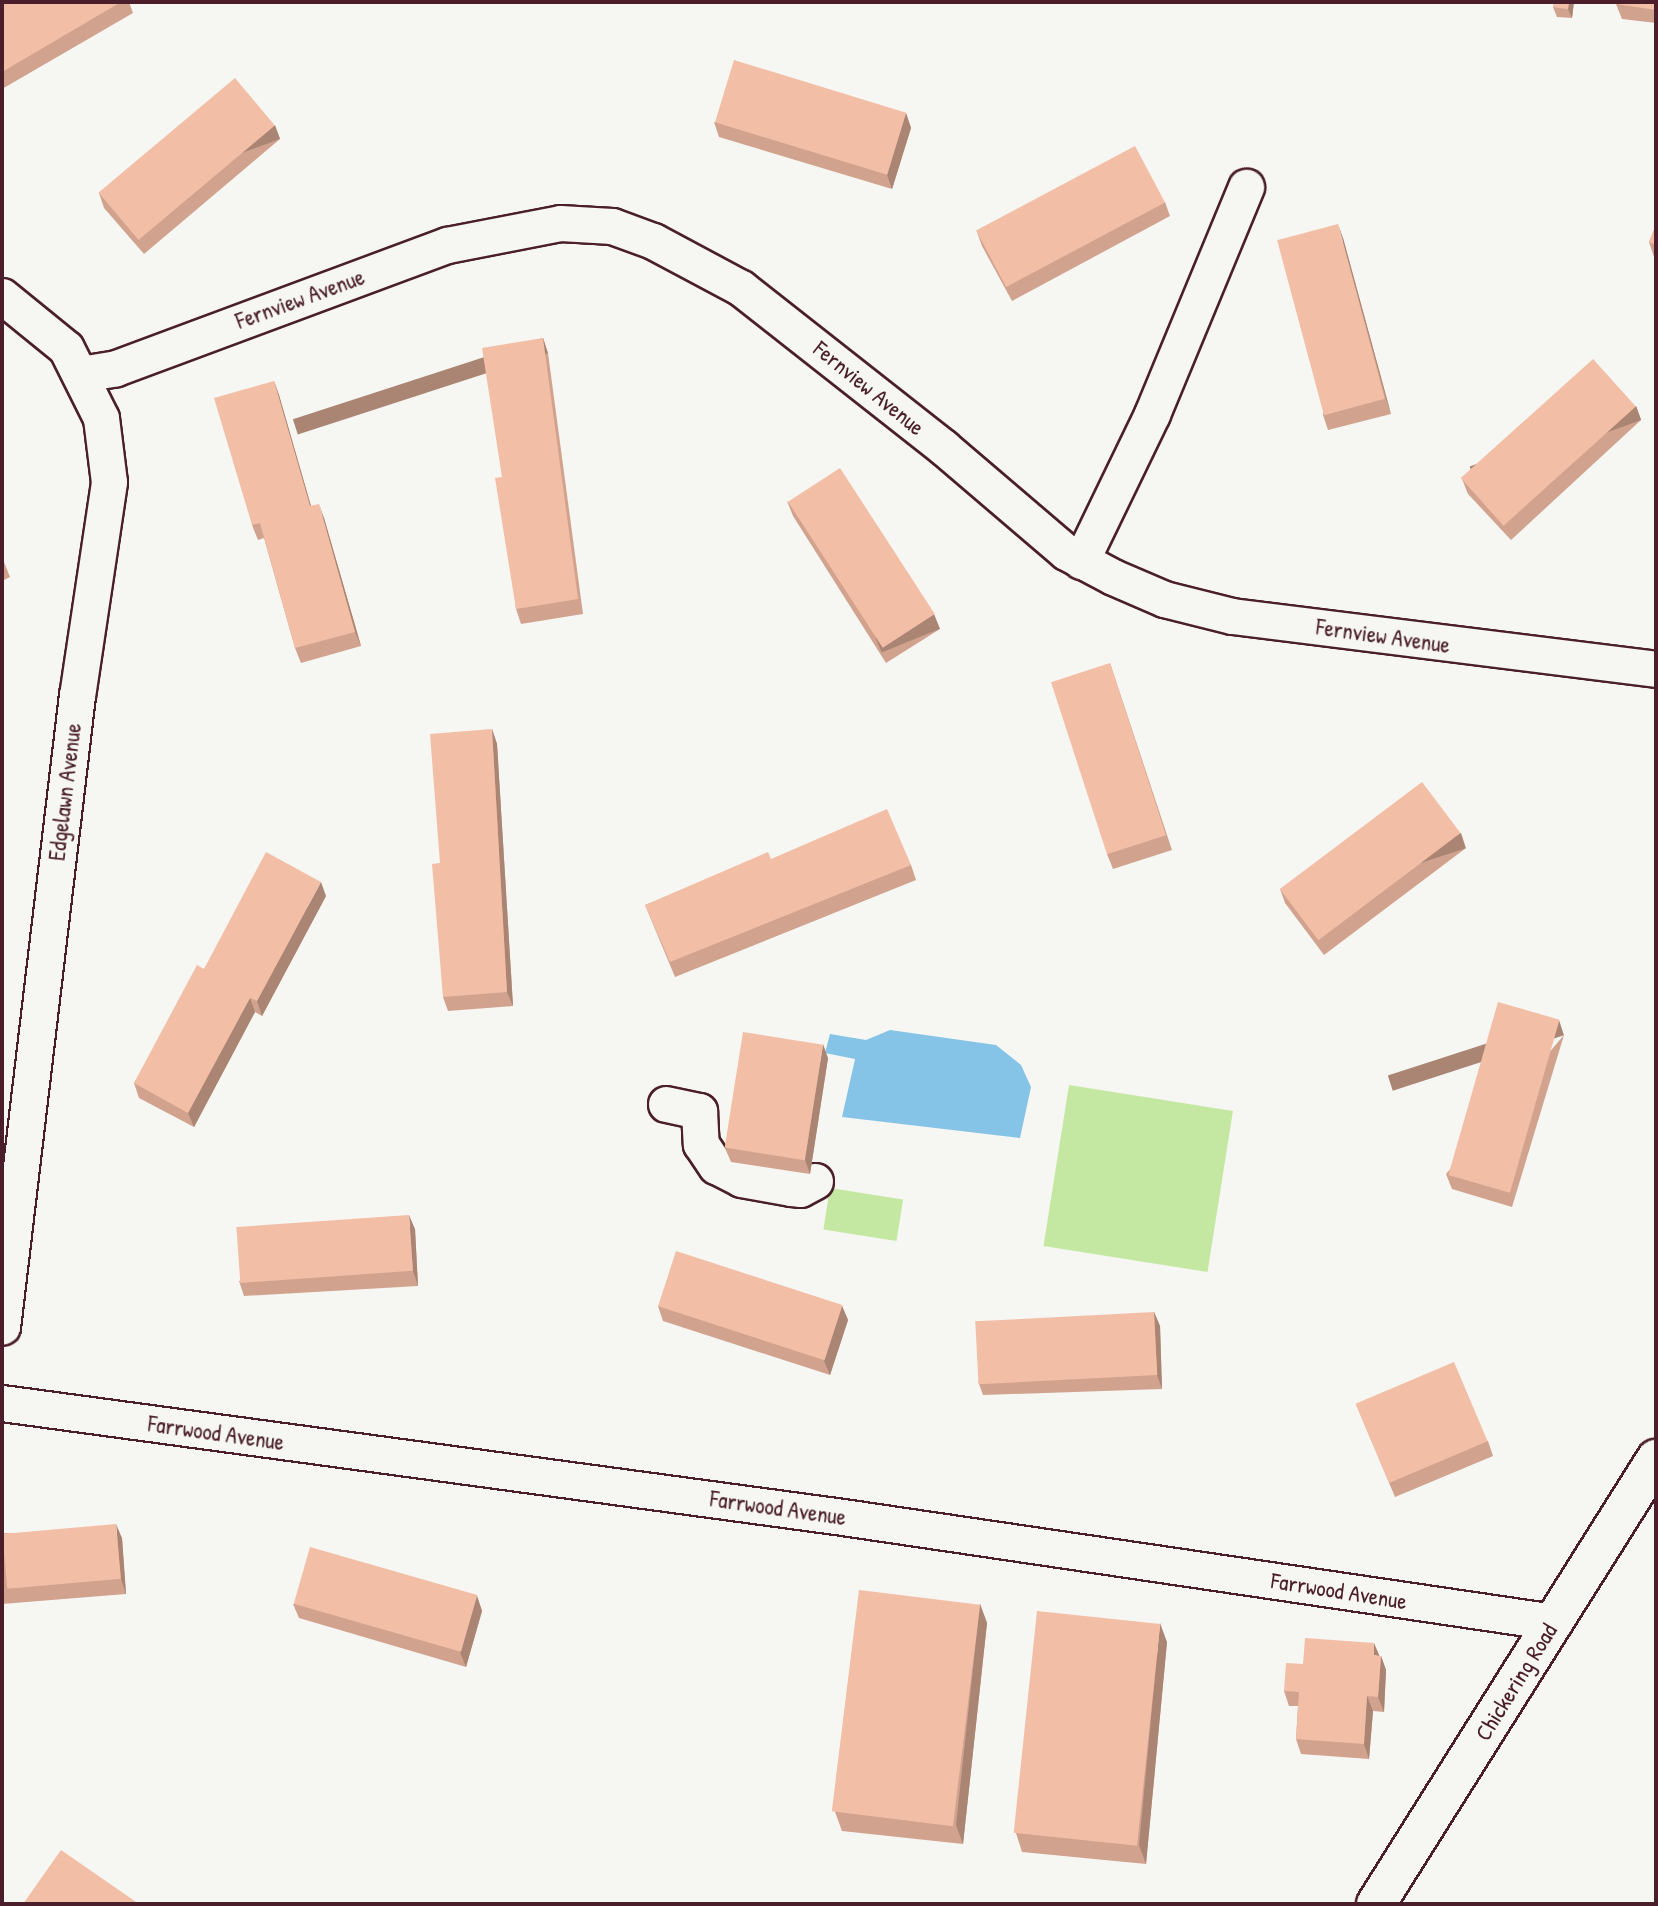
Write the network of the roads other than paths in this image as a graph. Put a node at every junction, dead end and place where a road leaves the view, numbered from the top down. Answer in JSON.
{"nodes":[{"id":1,"x":1246,"y":187,"type":"dead end"},
{"id":2,"x":2,"y":296,"type":"edge"},
{"id":3,"x":80,"y":373,"type":"junction"},
{"id":4,"x":1081,"y":561,"type":"junction"},
{"id":5,"x":1656,"y":669,"type":"edge"},
{"id":6,"x":666,"y":1104,"type":"dead end"},
{"id":7,"x":815,"y":1181,"type":"dead end"},
{"id":8,"x":2,"y":1326,"type":"edge"},
{"id":9,"x":2,"y":1403,"type":"edge"},
{"id":10,"x":1656,"y":1459,"type":"edge"},
{"id":11,"x":1554,"y":1622,"type":"junction"},
{"id":12,"x":1376,"y":1904,"type":"edge"}],
"edges":[{"from":1,"to":4,"type":"street"},
{"from":2,"to":3,"type":"street","name":"Edgelawn Avenue"},
{"from":3,"to":4,"type":"street","name":"Fernview Avenue"},
{"from":3,"to":8,"type":"street","name":"Edgelawn Avenue"},
{"from":4,"to":5,"type":"street","name":"Fernview Avenue"},
{"from":6,"to":7,"type":"street"},
{"from":9,"to":11,"type":"street","name":"Farrwood Avenue"},
{"from":10,"to":11,"type":"main road","name":"Chickering Road"},
{"from":11,"to":12,"type":"main road","name":"Chickering Road"}]}
